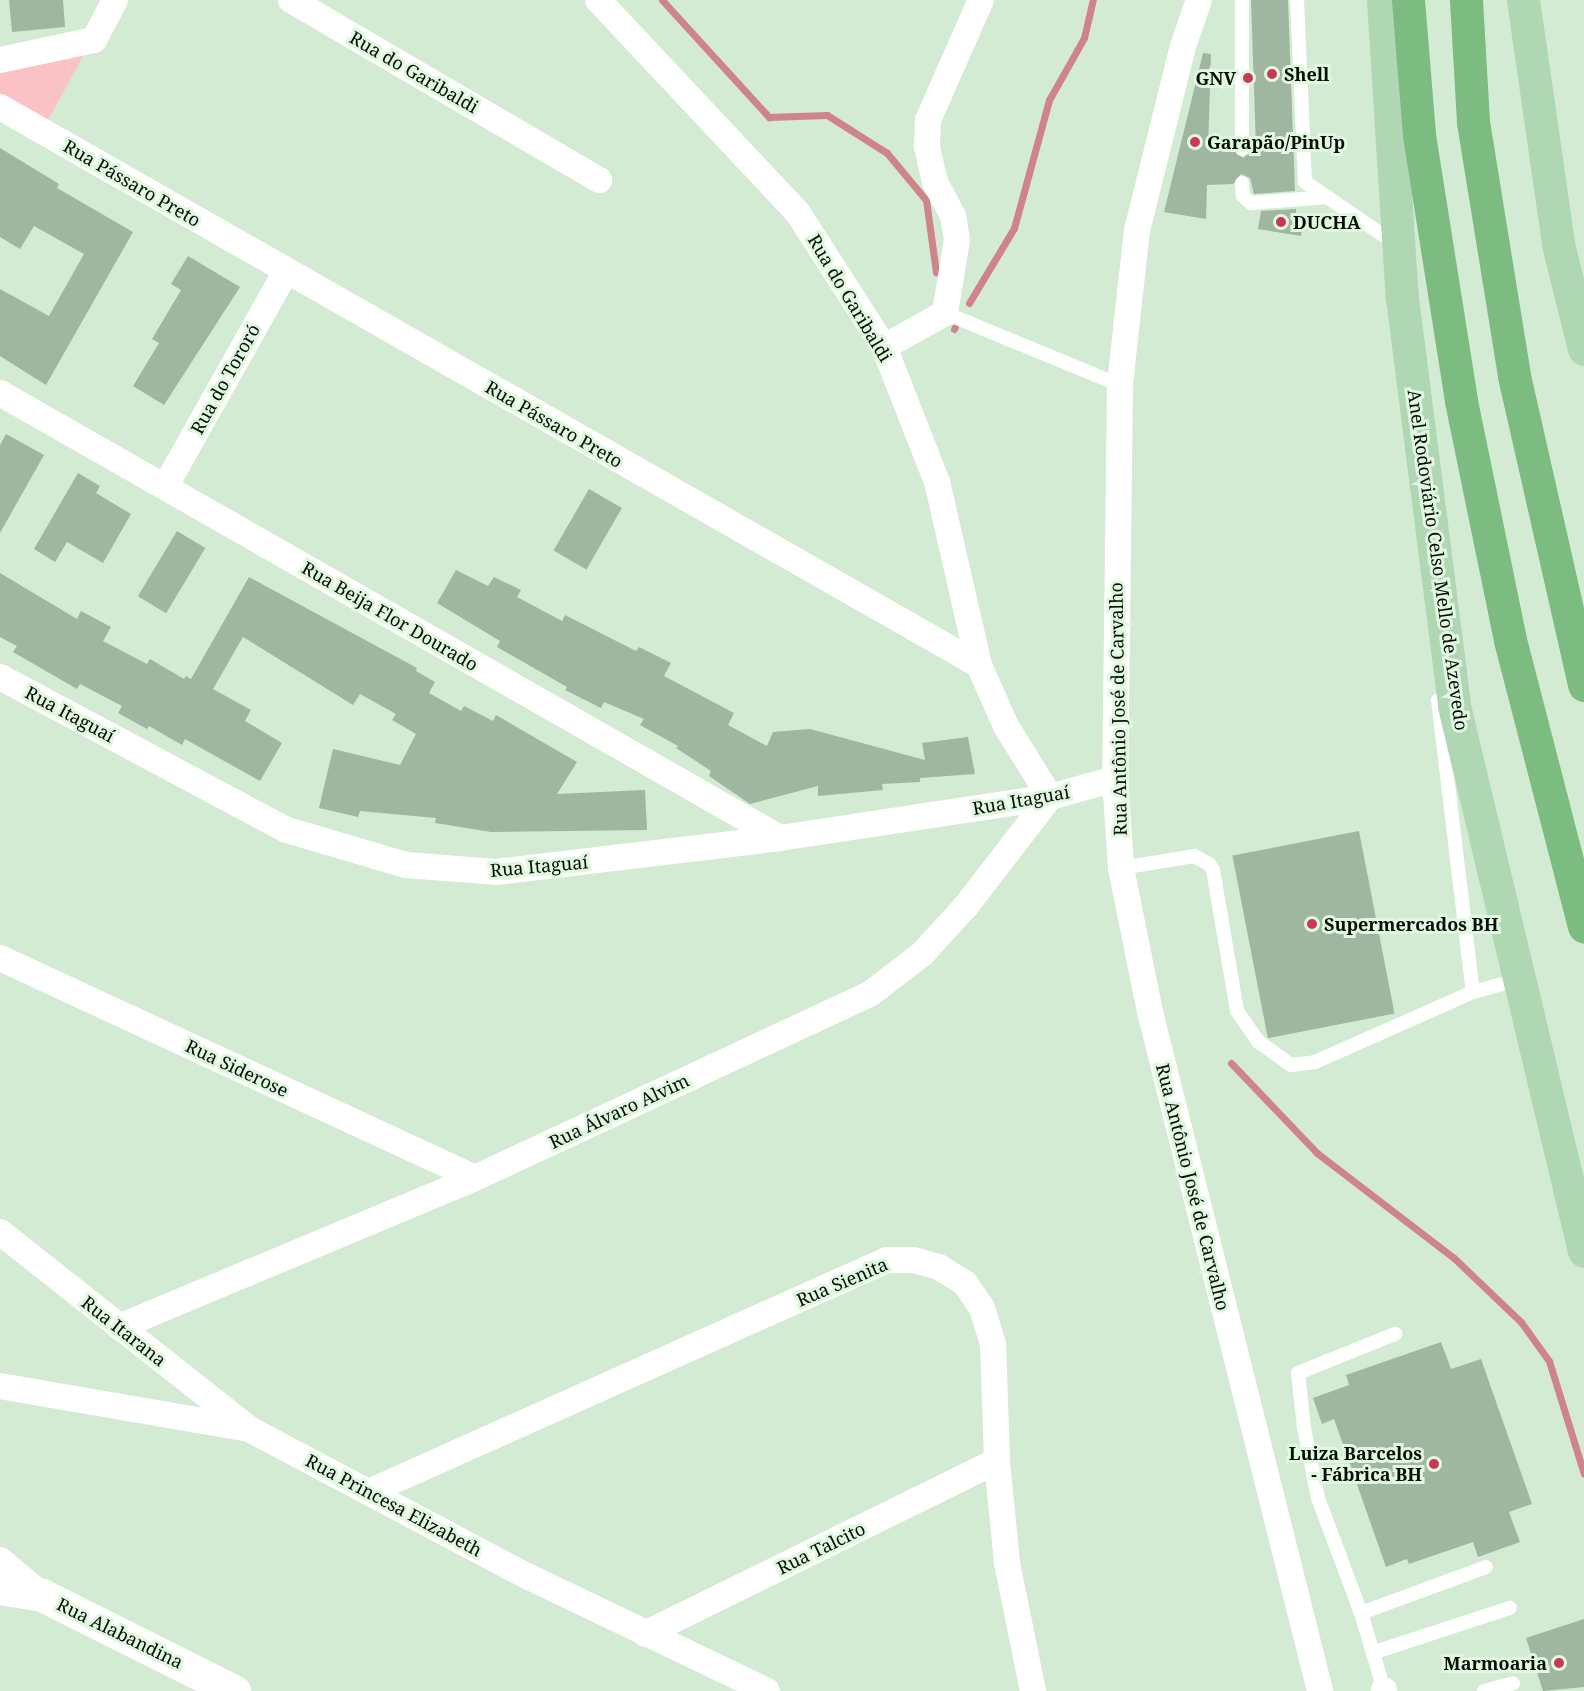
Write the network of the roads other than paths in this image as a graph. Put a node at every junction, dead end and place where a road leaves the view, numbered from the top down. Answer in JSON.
{"nodes":[{"id":1,"x":115,"y":0,"type":"edge"},
{"id":2,"x":291,"y":0,"type":"edge"},
{"id":3,"x":598,"y":0,"type":"edge"},
{"id":4,"x":981,"y":0,"type":"edge"},
{"id":5,"x":1199,"y":0,"type":"edge"},
{"id":6,"x":1242,"y":0,"type":"edge"},
{"id":7,"x":1297,"y":0,"type":"edge"},
{"id":8,"x":1383,"y":0,"type":"edge"},
{"id":9,"x":1408,"y":0,"type":"edge"},
{"id":10,"x":1466,"y":0,"type":"edge"},
{"id":11,"x":1523,"y":0,"type":"edge"},
{"id":12,"x":0,"y":60,"type":"edge"},
{"id":13,"x":0,"y":106,"type":"edge"},
{"id":14,"x":1242,"y":148,"type":"dead end"},
{"id":15,"x":599,"y":180,"type":"dead end"},
{"id":16,"x":1242,"y":183,"type":"dead end"},
{"id":17,"x":1328,"y":197,"type":"junction"},
{"id":18,"x":1401,"y":247,"type":"junction"},
{"id":19,"x":286,"y":271,"type":"junction"},
{"id":20,"x":945,"y":313,"type":"junction"},
{"id":21,"x":884,"y":347,"type":"junction"},
{"id":22,"x":1584,"y":349,"type":"edge"},
{"id":23,"x":1120,"y":385,"type":"junction"},
{"id":24,"x":0,"y":393,"type":"edge"},
{"id":25,"x":165,"y":487,"type":"junction"},
{"id":26,"x":1445,"y":634,"type":"junction"},
{"id":27,"x":979,"y":664,"type":"junction"},
{"id":28,"x":0,"y":677,"type":"edge"},
{"id":29,"x":1584,"y":685,"type":"edge"},
{"id":30,"x":1115,"y":778,"type":"junction"},
{"id":31,"x":1050,"y":797,"type":"junction"},
{"id":32,"x":780,"y":838,"type":"junction"},
{"id":33,"x":1121,"y":868,"type":"junction"},
{"id":34,"x":1584,"y":927,"type":"edge"},
{"id":35,"x":0,"y":958,"type":"edge"},
{"id":36,"x":1520,"y":979,"type":"junction"},
{"id":37,"x":1473,"y":993,"type":"junction"},
{"id":38,"x":475,"y":1178,"type":"junction"},
{"id":39,"x":0,"y":1232,"type":"edge"},
{"id":40,"x":1584,"y":1251,"type":"edge"},
{"id":41,"x":119,"y":1327,"type":"junction"},
{"id":42,"x":1395,"y":1334,"type":"dead end"},
{"id":43,"x":0,"y":1386,"type":"edge"},
{"id":44,"x":249,"y":1429,"type":"junction"},
{"id":45,"x":997,"y":1461,"type":"junction"},
{"id":46,"x":370,"y":1491,"type":"junction"},
{"id":47,"x":0,"y":1560,"type":"edge"},
{"id":48,"x":1486,"y":1568,"type":"dead end"},
{"id":49,"x":0,"y":1588,"type":"edge"},
{"id":50,"x":42,"y":1595,"type":"junction"},
{"id":51,"x":1510,"y":1608,"type":"dead end"},
{"id":52,"x":1361,"y":1612,"type":"junction"},
{"id":53,"x":645,"y":1634,"type":"junction"},
{"id":54,"x":1375,"y":1652,"type":"junction"},
{"id":55,"x":1513,"y":1683,"type":"dead end"},
{"id":56,"x":1384,"y":1690,"type":"edge"},
{"id":57,"x":234,"y":1691,"type":"edge"},
{"id":58,"x":767,"y":1691,"type":"edge"},
{"id":59,"x":1033,"y":1691,"type":"edge"},
{"id":60,"x":1320,"y":1691,"type":"edge"},
{"id":61,"x":1484,"y":1691,"type":"edge"}],
"edges":[{"from":1,"to":12,"type":"street"},
{"from":2,"to":15,"type":"street","name":"Rua do Garibaldi"},
{"from":3,"to":21,"type":"street","name":"Rua do Garibaldi"},
{"from":4,"to":20,"type":"street"},
{"from":5,"to":23,"type":"street","name":"Rua Antônio José de Carvalho"},
{"from":6,"to":14,"type":"lane"},
{"from":7,"to":17,"type":"lane"},
{"from":8,"to":18,"type":"main road","name":"Anel Rodoviário Celso Mello de Azevedo"},
{"from":9,"to":34,"type":"highway"},
{"from":10,"to":29,"type":"highway"},
{"from":11,"to":22,"type":"main road"},
{"from":13,"to":19,"type":"street","name":"Rua Pássaro Preto"},
{"from":16,"to":17,"type":"lane"},
{"from":17,"to":18,"type":"lane"},
{"from":18,"to":26,"type":"main road","name":"Anel Rodoviário Celso Mello de Azevedo"},
{"from":19,"to":25,"type":"street","name":"Rua do Tororó"},
{"from":19,"to":27,"type":"street","name":"Rua Pássaro Preto"},
{"from":20,"to":21,"type":"street"},
{"from":20,"to":23,"type":"lane"},
{"from":21,"to":27,"type":"street","name":"Rua do Garibaldi"},
{"from":23,"to":30,"type":"street","name":"Rua Antônio José de Carvalho"},
{"from":24,"to":25,"type":"street","name":"Rua Beija Flor Dourado"},
{"from":25,"to":32,"type":"street","name":"Rua Beija Flor Dourado"},
{"from":26,"to":36,"type":"main road","name":"Anel Rodoviário Celso Mello de Azevedo"},
{"from":26,"to":37,"type":"lane"},
{"from":27,"to":31,"type":"street"},
{"from":28,"to":32,"type":"street","name":"Rua Itaguaí"},
{"from":30,"to":31,"type":"street","name":"Rua Itaguaí"},
{"from":30,"to":33,"type":"street","name":"Rua Antônio José de Carvalho"},
{"from":31,"to":32,"type":"street","name":"Rua Itaguaí"},
{"from":31,"to":38,"type":"street","name":"Rua Álvaro Alvim"},
{"from":33,"to":37,"type":"lane"},
{"from":33,"to":60,"type":"street","name":"Rua Antônio José de Carvalho"},
{"from":35,"to":38,"type":"street","name":"Rua Siderose"},
{"from":36,"to":37,"type":"lane"},
{"from":36,"to":40,"type":"main road","name":"Anel Rodoviário Celso Mello de Azevedo"},
{"from":38,"to":41,"type":"street","name":"Rua Álvaro Alvim"},
{"from":39,"to":41,"type":"street","name":"Rua Itarana"},
{"from":41,"to":44,"type":"street","name":"Rua Itarana"},
{"from":42,"to":52,"type":"lane"},
{"from":43,"to":44,"type":"street","name":"Rua Princesa Elizabeth"},
{"from":44,"to":46,"type":"street","name":"Rua Princesa Elizabeth"},
{"from":45,"to":46,"type":"street","name":"Rua Sienita"},
{"from":45,"to":53,"type":"street","name":"Rua Talcito"},
{"from":45,"to":59,"type":"street","name":"Rua Sienita"},
{"from":46,"to":53,"type":"street","name":"Rua Princesa Elizabeth"},
{"from":47,"to":50,"type":"street"},
{"from":48,"to":52,"type":"lane"},
{"from":49,"to":50,"type":"street","name":"Rua Alabandina"},
{"from":50,"to":57,"type":"street","name":"Rua Alabandina"},
{"from":51,"to":54,"type":"lane"},
{"from":52,"to":54,"type":"lane"},
{"from":53,"to":58,"type":"street","name":"Rua Princesa Elizabeth"},
{"from":54,"to":56,"type":"lane"},
{"from":55,"to":61,"type":"lane"}]}
